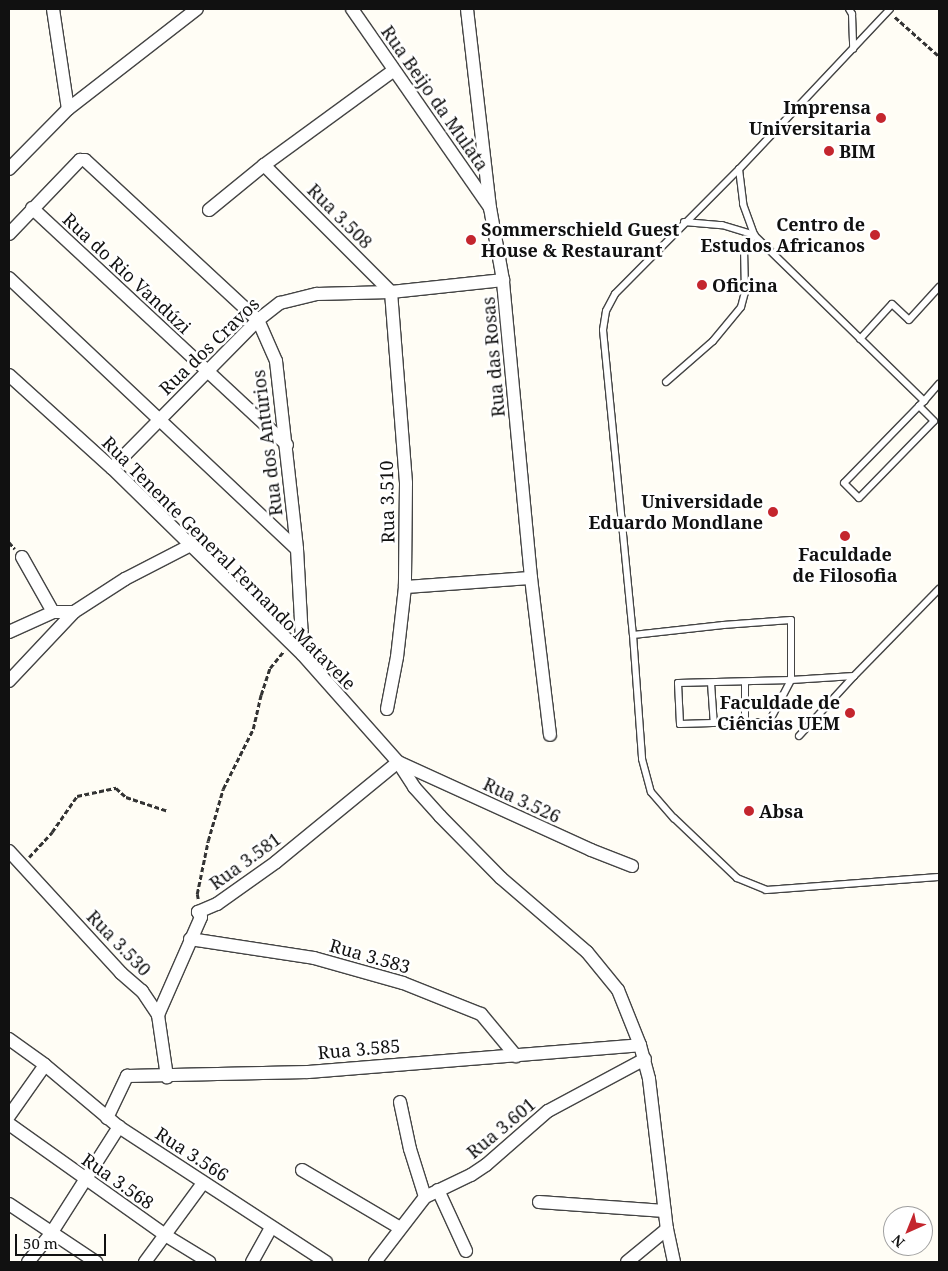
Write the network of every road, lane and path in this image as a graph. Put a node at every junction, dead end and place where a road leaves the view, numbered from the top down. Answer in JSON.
{"nodes":[{"id":1,"x":53,"y":9,"type":"edge"},
{"id":2,"x":197,"y":9,"type":"edge"},
{"id":3,"x":352,"y":9,"type":"edge"},
{"id":4,"x":467,"y":9,"type":"edge"},
{"id":5,"x":849,"y":9,"type":"edge"},
{"id":6,"x":888,"y":12,"type":"edge"},
{"id":7,"x":853,"y":48,"type":"junction"},
{"id":8,"x":939,"y":56,"type":"edge"},
{"id":9,"x":393,"y":71,"type":"junction"},
{"id":10,"x":68,"y":109,"type":"junction"},
{"id":11,"x":264,"y":165,"type":"junction"},
{"id":12,"x":9,"y":168,"type":"edge"},
{"id":13,"x":739,"y":169,"type":"junction"},
{"id":14,"x":32,"y":208,"type":"junction"},
{"id":15,"x":490,"y":208,"type":"junction"},
{"id":16,"x":209,"y":210,"type":"dead end"},
{"id":17,"x":684,"y":222,"type":"junction"},
{"id":18,"x":9,"y":234,"type":"edge"},
{"id":19,"x":754,"y":235,"type":"junction"},
{"id":20,"x":9,"y":278,"type":"edge"},
{"id":21,"x":503,"y":280,"type":"junction"},
{"id":22,"x":939,"y":287,"type":"edge"},
{"id":23,"x":391,"y":292,"type":"junction"},
{"id":24,"x":258,"y":320,"type":"junction"},
{"id":25,"x":860,"y":339,"type":"junction"},
{"id":26,"x":207,"y":371,"type":"junction"},
{"id":27,"x":9,"y":375,"type":"edge"},
{"id":28,"x":666,"y":382,"type":"dead end"},
{"id":29,"x":939,"y":384,"type":"edge"},
{"id":30,"x":922,"y":404,"type":"junction"},
{"id":31,"x":159,"y":419,"type":"junction"},
{"id":32,"x":287,"y":445,"type":"junction"},
{"id":33,"x":112,"y":468,"type":"junction"},
{"id":34,"x":188,"y":546,"type":"junction"},
{"id":35,"x":297,"y":549,"type":"junction"},
{"id":36,"x":22,"y":557,"type":"dead end"},
{"id":37,"x":531,"y":578,"type":"junction"},
{"id":38,"x":405,"y":587,"type":"junction"},
{"id":39,"x":939,"y":589,"type":"edge"},
{"id":40,"x":53,"y":612,"type":"junction"},
{"id":41,"x":74,"y":612,"type":"junction"},
{"id":42,"x":9,"y":632,"type":"edge"},
{"id":43,"x":633,"y":636,"type":"junction"},
{"id":44,"x":291,"y":643,"type":"junction"},
{"id":45,"x":303,"y":656,"type":"junction"},
{"id":46,"x":854,"y":676,"type":"junction"},
{"id":47,"x":9,"y":680,"type":"edge"},
{"id":48,"x":791,"y":680,"type":"junction"},
{"id":49,"x":745,"y":682,"type":"junction"},
{"id":50,"x":711,"y":683,"type":"junction"},
{"id":51,"x":387,"y":709,"type":"dead end"},
{"id":52,"x":714,"y":722,"type":"junction"},
{"id":53,"x":745,"y":722,"type":"junction"},
{"id":54,"x":550,"y":735,"type":"dead end"},
{"id":55,"x":799,"y":736,"type":"dead end"},
{"id":56,"x":398,"y":762,"type":"junction"},
{"id":57,"x":168,"y":811,"type":"dead end"},
{"id":58,"x":9,"y":851,"type":"edge"},
{"id":59,"x":22,"y":866,"type":"junction"},
{"id":60,"x":632,"y":866,"type":"dead end"},
{"id":61,"x":939,"y":877,"type":"edge"},
{"id":62,"x":200,"y":912,"type":"junction"},
{"id":63,"x":190,"y":939,"type":"junction"},
{"id":64,"x":158,"y":1015,"type":"junction"},
{"id":65,"x":9,"y":1039,"type":"edge"},
{"id":66,"x":640,"y":1045,"type":"junction"},
{"id":67,"x":516,"y":1056,"type":"junction"},
{"id":68,"x":645,"y":1059,"type":"junction"},
{"id":69,"x":45,"y":1065,"type":"junction"},
{"id":70,"x":167,"y":1077,"type":"junction"},
{"id":71,"x":400,"y":1102,"type":"dead end"},
{"id":72,"x":9,"y":1116,"type":"edge"},
{"id":73,"x":107,"y":1118,"type":"junction"},
{"id":74,"x":9,"y":1124,"type":"edge"},
{"id":75,"x":119,"y":1127,"type":"junction"},
{"id":76,"x":302,"y":1170,"type":"dead end"},
{"id":77,"x":84,"y":1179,"type":"junction"},
{"id":78,"x":203,"y":1183,"type":"junction"},
{"id":79,"x":438,"y":1190,"type":"junction"},
{"id":80,"x":425,"y":1197,"type":"junction"},
{"id":81,"x":539,"y":1202,"type":"dead end"},
{"id":82,"x":9,"y":1204,"type":"edge"},
{"id":83,"x":665,"y":1211,"type":"junction"},
{"id":84,"x":271,"y":1228,"type":"junction"},
{"id":85,"x":400,"y":1228,"type":"junction"},
{"id":86,"x":667,"y":1229,"type":"junction"},
{"id":87,"x":52,"y":1232,"type":"junction"},
{"id":88,"x":165,"y":1235,"type":"junction"},
{"id":89,"x":466,"y":1251,"type":"dead end"},
{"id":90,"x":28,"y":1262,"type":"edge"},
{"id":91,"x":96,"y":1262,"type":"edge"},
{"id":92,"x":145,"y":1262,"type":"edge"},
{"id":93,"x":209,"y":1262,"type":"edge"},
{"id":94,"x":252,"y":1262,"type":"edge"},
{"id":95,"x":326,"y":1262,"type":"edge"},
{"id":96,"x":375,"y":1262,"type":"edge"},
{"id":97,"x":627,"y":1262,"type":"edge"},
{"id":98,"x":674,"y":1262,"type":"edge"}],
"edges":[{"from":1,"to":10,"type":"street"},
{"from":2,"to":10,"type":"street"},
{"from":3,"to":9,"type":"street","name":"Rua Beijo da Mulata"},
{"from":4,"to":15,"type":"street","name":"Rua das Rosas"},
{"from":5,"to":7,"type":"lane"},
{"from":6,"to":7,"type":"lane"},
{"from":6,"to":8,"type":"path"},
{"from":7,"to":13,"type":"lane"},
{"from":9,"to":11,"type":"street"},
{"from":9,"to":15,"type":"street","name":"Rua Beijo da Mulata"},
{"from":10,"to":12,"type":"street"},
{"from":11,"to":16,"type":"street"},
{"from":11,"to":23,"type":"street","name":"Rua 3.508"},
{"from":13,"to":17,"type":"lane"},
{"from":13,"to":19,"type":"lane"},
{"from":14,"to":18,"type":"street"},
{"from":14,"to":24,"type":"street","name":"Rua dos Antúrios"},
{"from":14,"to":26,"type":"street","name":"Rua do Rio Vandúzi"},
{"from":15,"to":21,"type":"street","name":"Rua das Rosas"},
{"from":17,"to":19,"type":"lane"},
{"from":17,"to":43,"type":"lane"},
{"from":19,"to":25,"type":"lane"},
{"from":19,"to":28,"type":"lane"},
{"from":20,"to":31,"type":"street"},
{"from":21,"to":23,"type":"street","name":"Rua dos Cravos"},
{"from":21,"to":37,"type":"street","name":"Rua das Rosas"},
{"from":22,"to":25,"type":"lane"},
{"from":23,"to":24,"type":"street","name":"Rua dos Cravos"},
{"from":23,"to":38,"type":"street","name":"Rua 3.510"},
{"from":24,"to":26,"type":"street","name":"Rua dos Cravos"},
{"from":24,"to":32,"type":"street","name":"Rua dos Antúrios"},
{"from":25,"to":30,"type":"lane"},
{"from":26,"to":31,"type":"street","name":"Rua dos Cravos"},
{"from":26,"to":32,"type":"street","name":"Rua do Rio Vandúzi"},
{"from":27,"to":33,"type":"street","name":"Rua Tenente General Fernando Matavele"},
{"from":29,"to":30,"type":"lane"},
{"from":30,"to":30,"type":"lane"},
{"from":31,"to":33,"type":"street","name":"Rua dos Cravos"},
{"from":31,"to":35,"type":"street"},
{"from":32,"to":35,"type":"street","name":"Rua dos Antúrios"},
{"from":33,"to":34,"type":"street","name":"Rua Tenente General Fernando Matavele"},
{"from":34,"to":41,"type":"street"},
{"from":34,"to":44,"type":"street","name":"Rua Tenente General Fernando Matavele"},
{"from":35,"to":45,"type":"street","name":"Rua dos Antúrios"},
{"from":36,"to":40,"type":"street"},
{"from":37,"to":38,"type":"street"},
{"from":37,"to":54,"type":"street","name":"Rua das Rosas"},
{"from":38,"to":51,"type":"street","name":"Rua 3.510"},
{"from":39,"to":46,"type":"lane"},
{"from":40,"to":41,"type":"street"},
{"from":40,"to":42,"type":"street"},
{"from":41,"to":47,"type":"street"},
{"from":43,"to":48,"type":"lane"},
{"from":43,"to":61,"type":"lane"},
{"from":44,"to":45,"type":"street","name":"Rua Tenente General Fernando Matavele"},
{"from":44,"to":62,"type":"path"},
{"from":45,"to":56,"type":"street","name":"Rua Tenente General Fernando Matavele"},
{"from":46,"to":48,"type":"lane"},
{"from":46,"to":55,"type":"lane"},
{"from":48,"to":49,"type":"lane"},
{"from":48,"to":53,"type":"lane"},
{"from":49,"to":50,"type":"lane"},
{"from":49,"to":53,"type":"lane"},
{"from":50,"to":52,"type":"lane"},
{"from":50,"to":52,"type":"lane"},
{"from":52,"to":53,"type":"lane"},
{"from":56,"to":60,"type":"street","name":"Rua 3.526"},
{"from":56,"to":62,"type":"street","name":"Rua 3.581"},
{"from":56,"to":66,"type":"street","name":"Rua Tenente General Fernando Matavele"},
{"from":57,"to":59,"type":"path"},
{"from":58,"to":59,"type":"street","name":"Rua 3.530"},
{"from":59,"to":64,"type":"street","name":"Rua 3.530"},
{"from":62,"to":63,"type":"street","name":"Rua 3.581"},
{"from":63,"to":64,"type":"street","name":"Rua 3.581"},
{"from":63,"to":67,"type":"street","name":"Rua 3.583"},
{"from":64,"to":70,"type":"street","name":"Rua 3.530"},
{"from":65,"to":69,"type":"street","name":"Rua 3.566"},
{"from":66,"to":67,"type":"street","name":"Rua 3.585"},
{"from":66,"to":68,"type":"street","name":"Rua Tenente General Fernando Matavele"},
{"from":67,"to":70,"type":"street","name":"Rua 3.585"},
{"from":68,"to":79,"type":"street","name":"Rua 3.601"},
{"from":68,"to":83,"type":"street","name":"Rua Tenente General Fernando Matavele"},
{"from":69,"to":72,"type":"street"},
{"from":69,"to":73,"type":"street","name":"Rua 3.566"},
{"from":70,"to":73,"type":"street","name":"Rua 3.585"},
{"from":71,"to":80,"type":"street"},
{"from":73,"to":75,"type":"street","name":"Rua 3.566"},
{"from":74,"to":77,"type":"street","name":"Rua 3.568"},
{"from":75,"to":77,"type":"street"},
{"from":75,"to":78,"type":"street","name":"Rua 3.566"},
{"from":76,"to":85,"type":"street"},
{"from":77,"to":87,"type":"street"},
{"from":77,"to":88,"type":"street","name":"Rua 3.568"},
{"from":78,"to":84,"type":"street","name":"Rua 3.566"},
{"from":78,"to":88,"type":"street"},
{"from":79,"to":80,"type":"street","name":"Rua 3.601"},
{"from":79,"to":89,"type":"street"},
{"from":80,"to":85,"type":"street","name":"Rua 3.601"},
{"from":81,"to":83,"type":"street"},
{"from":82,"to":87,"type":"street"},
{"from":83,"to":86,"type":"street","name":"Rua Tenente General Fernando Matavele"},
{"from":84,"to":94,"type":"street"},
{"from":84,"to":95,"type":"street","name":"Rua 3.566"},
{"from":85,"to":96,"type":"street","name":"Rua 3.601"},
{"from":86,"to":97,"type":"street"},
{"from":86,"to":98,"type":"street","name":"Rua Tenente General Fernando Matavele"},
{"from":87,"to":90,"type":"street"},
{"from":87,"to":91,"type":"street"},
{"from":88,"to":92,"type":"street"},
{"from":88,"to":93,"type":"street","name":"Rua 3.568"}]}
